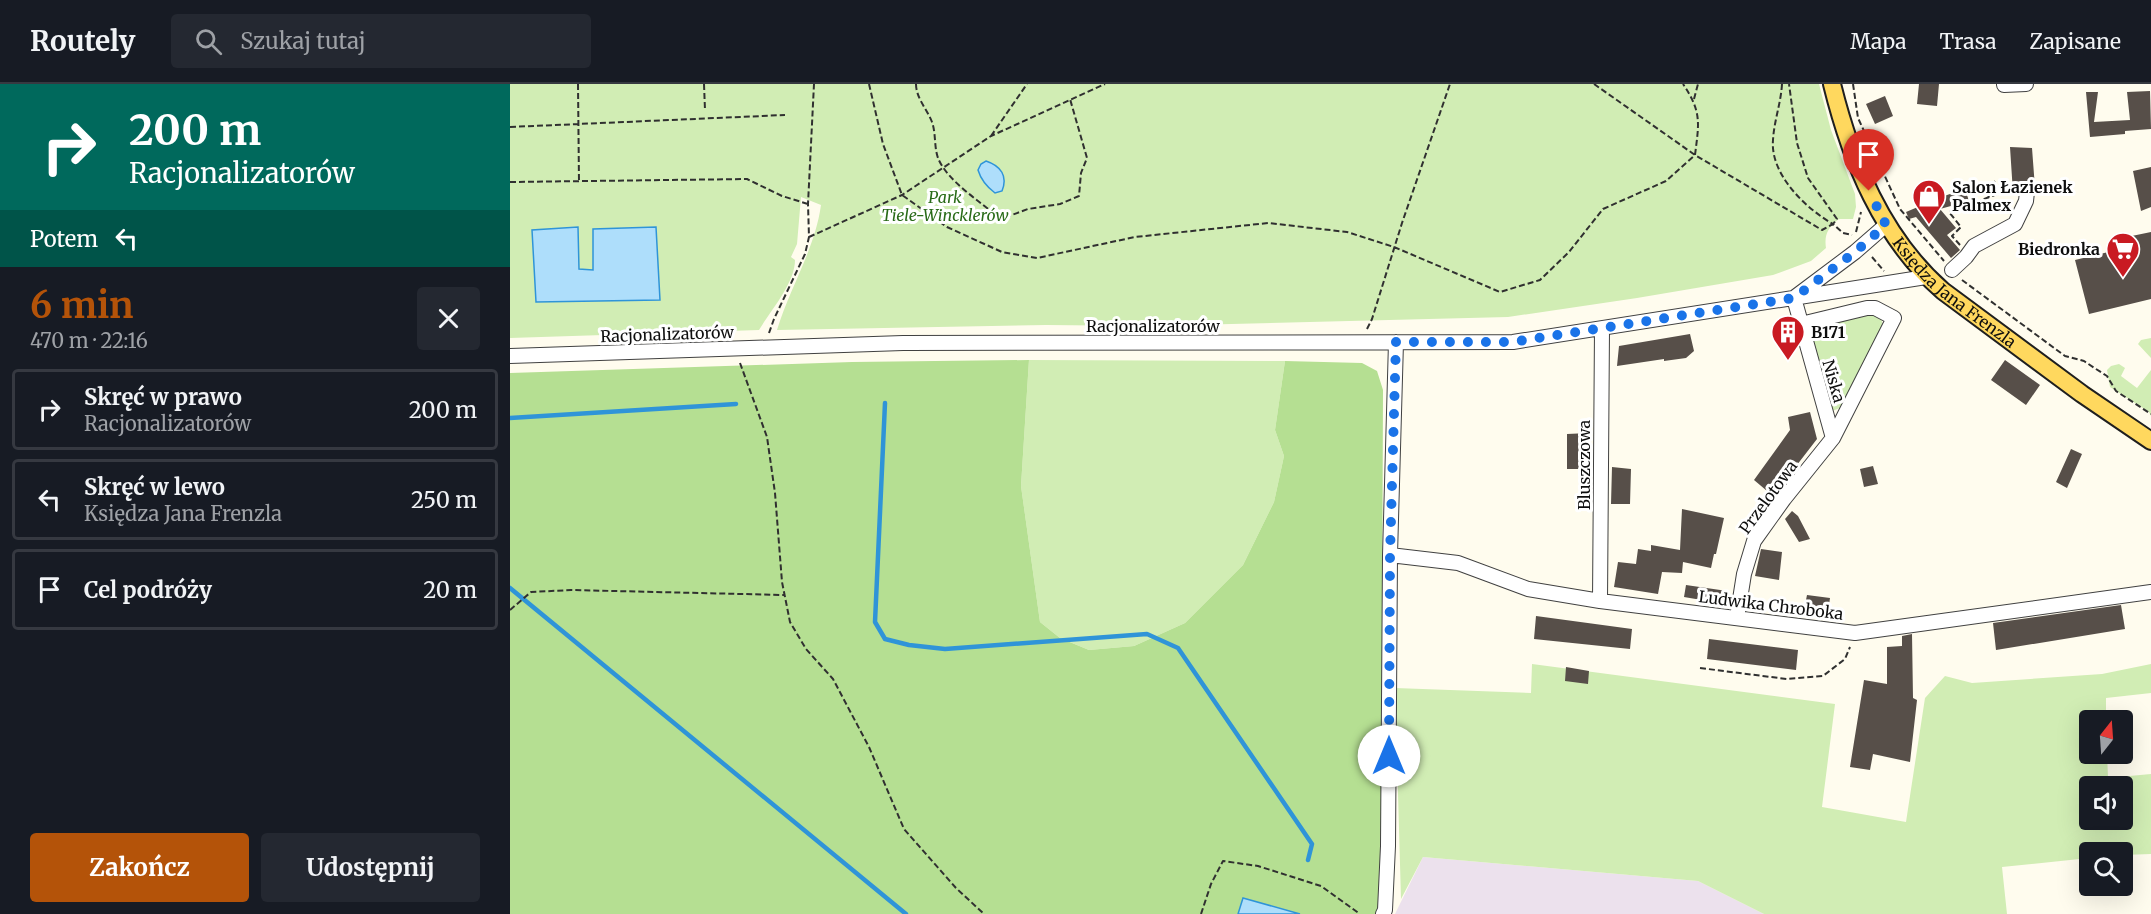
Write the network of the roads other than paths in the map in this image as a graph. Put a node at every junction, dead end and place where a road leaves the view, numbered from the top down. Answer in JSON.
{"nodes":[{"id":1,"x":1832,"y":84,"type":"edge"},
{"id":2,"x":2026,"y":84,"type":"edge"},
{"id":3,"x":2004,"y":86,"type":"dead end"},
{"id":4,"x":2027,"y":192,"type":"dead end"},
{"id":5,"x":1886,"y":225,"type":"junction"},
{"id":6,"x":1952,"y":270,"type":"road end"},
{"id":7,"x":1926,"y":277,"type":"junction"},
{"id":8,"x":1794,"y":298,"type":"junction"},
{"id":9,"x":1801,"y":324,"type":"junction"},
{"id":10,"x":1602,"y":329,"type":"junction"},
{"id":11,"x":1396,"y":342,"type":"junction"},
{"id":12,"x":510,"y":356,"type":"edge"},
{"id":13,"x":1833,"y":438,"type":"junction"},
{"id":14,"x":2151,"y":441,"type":"edge"},
{"id":15,"x":1390,"y":555,"type":"junction"},
{"id":16,"x":2151,"y":592,"type":"edge"},
{"id":17,"x":1600,"y":601,"type":"junction"},
{"id":18,"x":1737,"y":618,"type":"junction"},
{"id":19,"x":1383,"y":914,"type":"edge"}],
"edges":[{"from":1,"to":5,"type":"main road","name":"Księdza Jana Frenzla"},
{"from":2,"to":3,"type":"street"},
{"from":4,"to":6,"type":"street"},
{"from":5,"to":7,"type":"main road","name":"Księdza Jana Frenzla"},
{"from":5,"to":8,"type":"street","name":"Racjonalizatorów"},
{"from":7,"to":8,"type":"street","name":"Racjonalizatorów"},
{"from":7,"to":14,"type":"main road","name":"Księdza Jana Frenzla"},
{"from":8,"to":9,"type":"street","name":"Niska"},
{"from":8,"to":10,"type":"street","name":"Racjonalizatorów"},
{"from":9,"to":13,"type":"street","name":"Niska"},
{"from":9,"to":13,"type":"street","name":"Przelotowa"},
{"from":10,"to":11,"type":"street","name":"Racjonalizatorów"},
{"from":10,"to":17,"type":"street","name":"Bluszczowa"},
{"from":11,"to":12,"type":"street","name":"Racjonalizatorów"},
{"from":11,"to":15,"type":"street"},
{"from":13,"to":18,"type":"street","name":"Przelotowa"},
{"from":15,"to":17,"type":"street","name":"Ludwika Chroboka"},
{"from":15,"to":19,"type":"street"},
{"from":16,"to":18,"type":"street","name":"Ludwika Chroboka"},
{"from":17,"to":18,"type":"street","name":"Ludwika Chroboka"}]}
